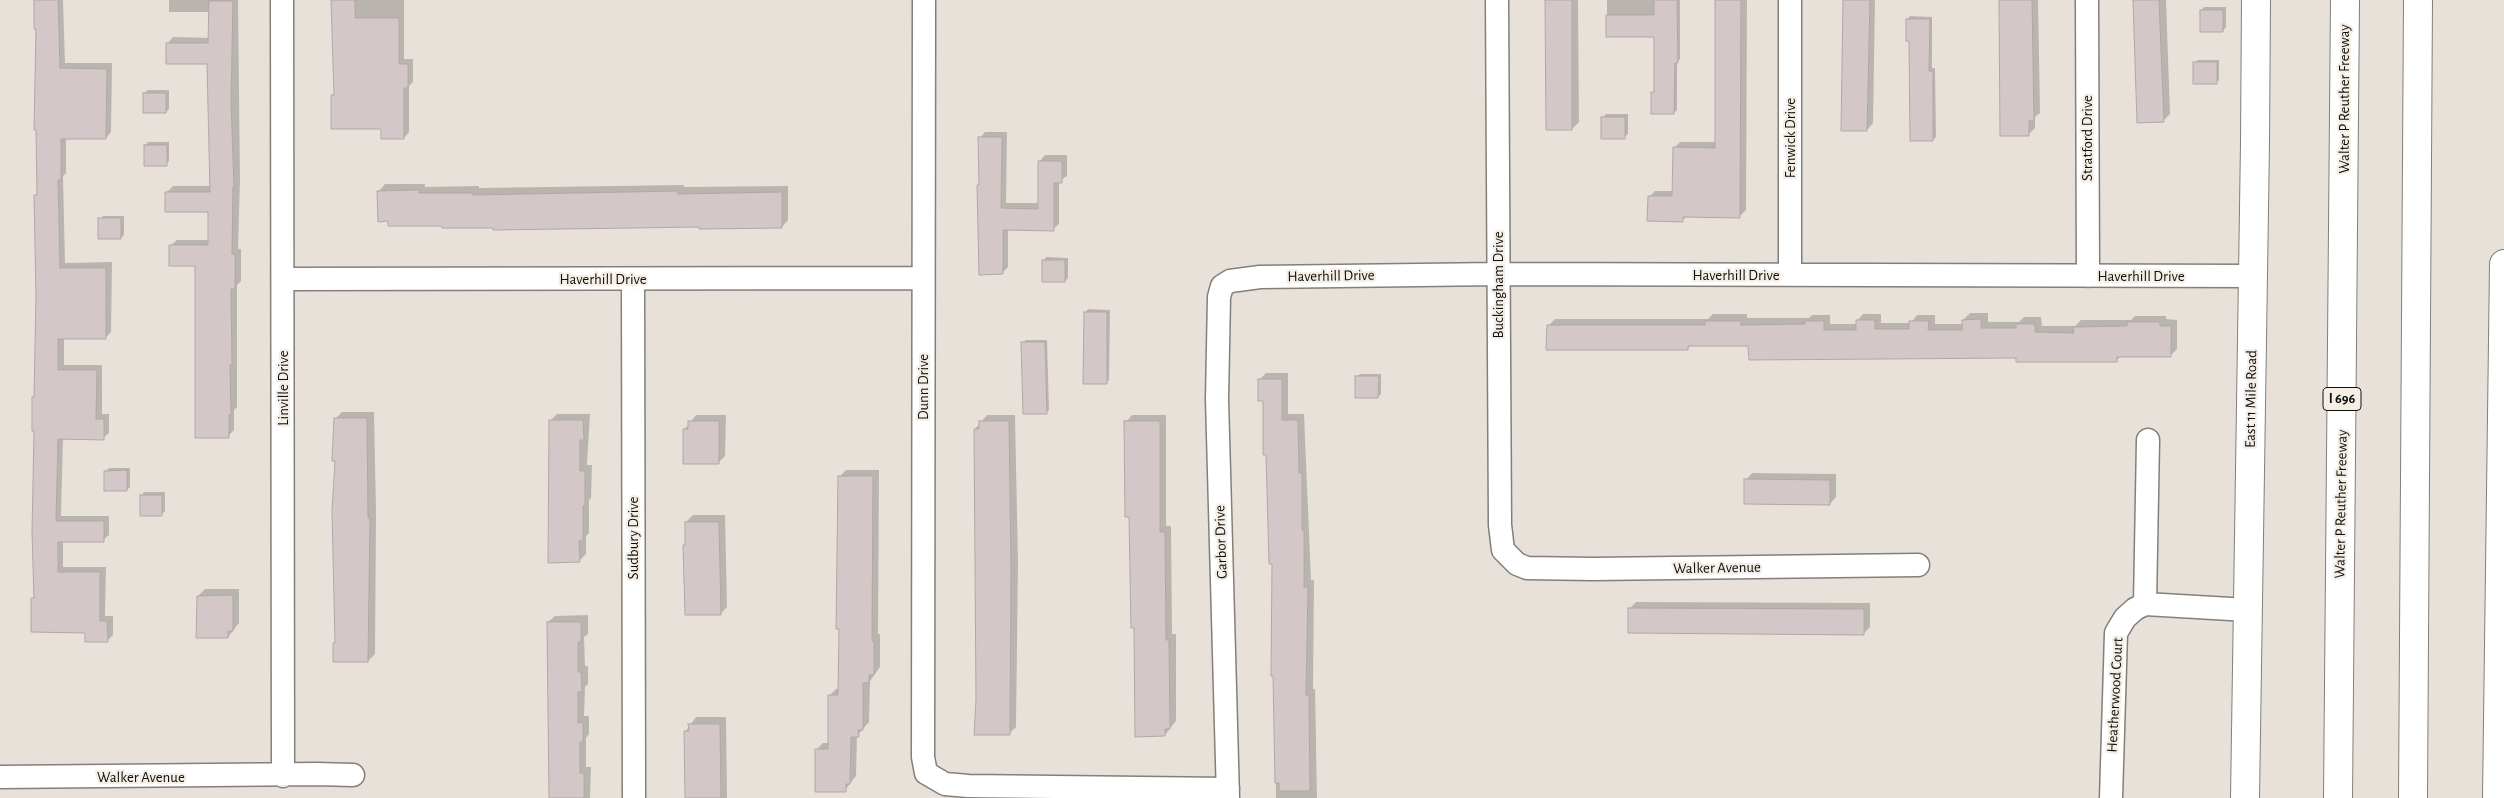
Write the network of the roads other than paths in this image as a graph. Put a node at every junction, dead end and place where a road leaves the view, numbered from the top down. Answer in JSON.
{"nodes":[{"id":1,"x":282,"y":0,"type":"edge"},
{"id":2,"x":924,"y":0,"type":"edge"},
{"id":3,"x":1497,"y":0,"type":"edge"},
{"id":4,"x":1790,"y":0,"type":"edge"},
{"id":5,"x":2087,"y":0,"type":"edge"},
{"id":6,"x":2256,"y":0,"type":"edge"},
{"id":7,"x":2345,"y":0,"type":"edge"},
{"id":8,"x":2418,"y":0,"type":"edge"},
{"id":9,"x":2504,"y":264,"type":"edge"},
{"id":10,"x":1498,"y":274,"type":"junction"},
{"id":11,"x":1790,"y":275,"type":"junction"},
{"id":12,"x":2088,"y":276,"type":"junction"},
{"id":13,"x":2252,"y":276,"type":"junction"},
{"id":14,"x":923,"y":278,"type":"junction"},
{"id":15,"x":283,"y":279,"type":"junction"},
{"id":16,"x":633,"y":279,"type":"junction"},
{"id":17,"x":1222,"y":286,"type":"joint"},
{"id":18,"x":2148,"y":440,"type":"dead end"},
{"id":19,"x":2502,"y":511,"type":"edge"},
{"id":20,"x":1517,"y":564,"type":"joint"},
{"id":21,"x":1918,"y":565,"type":"dead end"},
{"id":22,"x":2145,"y":604,"type":"junction"},
{"id":23,"x":2248,"y":610,"type":"junction"},
{"id":24,"x":352,"y":775,"type":"dead end"},
{"id":25,"x":283,"y":776,"type":"junction"},
{"id":26,"x":0,"y":778,"type":"edge"},
{"id":27,"x":1228,"y":793,"type":"edge"},
{"id":28,"x":634,"y":798,"type":"edge"},
{"id":29,"x":2111,"y":798,"type":"edge"},
{"id":30,"x":2245,"y":798,"type":"edge"},
{"id":31,"x":2338,"y":798,"type":"edge"},
{"id":32,"x":2412,"y":798,"type":"edge"},
{"id":33,"x":2497,"y":798,"type":"edge"}],
"edges":[{"from":1,"to":15,"type":"street","name":"Linville Drive"},
{"from":2,"to":14,"type":"street","name":"Dunn Drive"},
{"from":3,"to":10,"type":"street","name":"Buckingham Drive"},
{"from":4,"to":11,"type":"street","name":"Fenwick Drive"},
{"from":5,"to":12,"type":"street","name":"Stratford Drive"},
{"from":6,"to":13,"type":"main road","name":"East 11 Mile Road"},
{"from":7,"to":31,"type":"main road","name":"Walter P Reuther Freeway","number":"I 696"},
{"from":8,"to":32,"type":"main road"},
{"from":9,"to":19,"type":"main road"},
{"from":10,"to":11,"type":"street","name":"Haverhill Drive"},
{"from":10,"to":17,"type":"street","name":"Haverhill Drive"},
{"from":10,"to":20,"type":"street","name":"Buckingham Drive"},
{"from":11,"to":12,"type":"street","name":"Haverhill Drive"},
{"from":12,"to":13,"type":"street","name":"Haverhill Drive"},
{"from":13,"to":23,"type":"main road","name":"East 11 Mile Road"},
{"from":14,"to":16,"type":"street","name":"Haverhill Drive"},
{"from":14,"to":27,"type":"street","name":"Dunn Drive"},
{"from":15,"to":16,"type":"street","name":"Haverhill Drive"},
{"from":15,"to":25,"type":"street","name":"Linville Drive"},
{"from":16,"to":28,"type":"street","name":"Sudbury Drive"},
{"from":17,"to":27,"type":"street","name":"Garbor Drive"},
{"from":18,"to":22,"type":"street"},
{"from":19,"to":33,"type":"main road"},
{"from":20,"to":21,"type":"street","name":"Walker Avenue"},
{"from":22,"to":23,"type":"street"},
{"from":22,"to":29,"type":"street","name":"Heatherwood Court"},
{"from":23,"to":30,"type":"main road","name":"East 11 Mile Road"},
{"from":24,"to":25,"type":"street","name":"Walker Avenue"},
{"from":25,"to":26,"type":"street","name":"Walker Avenue"}]}
